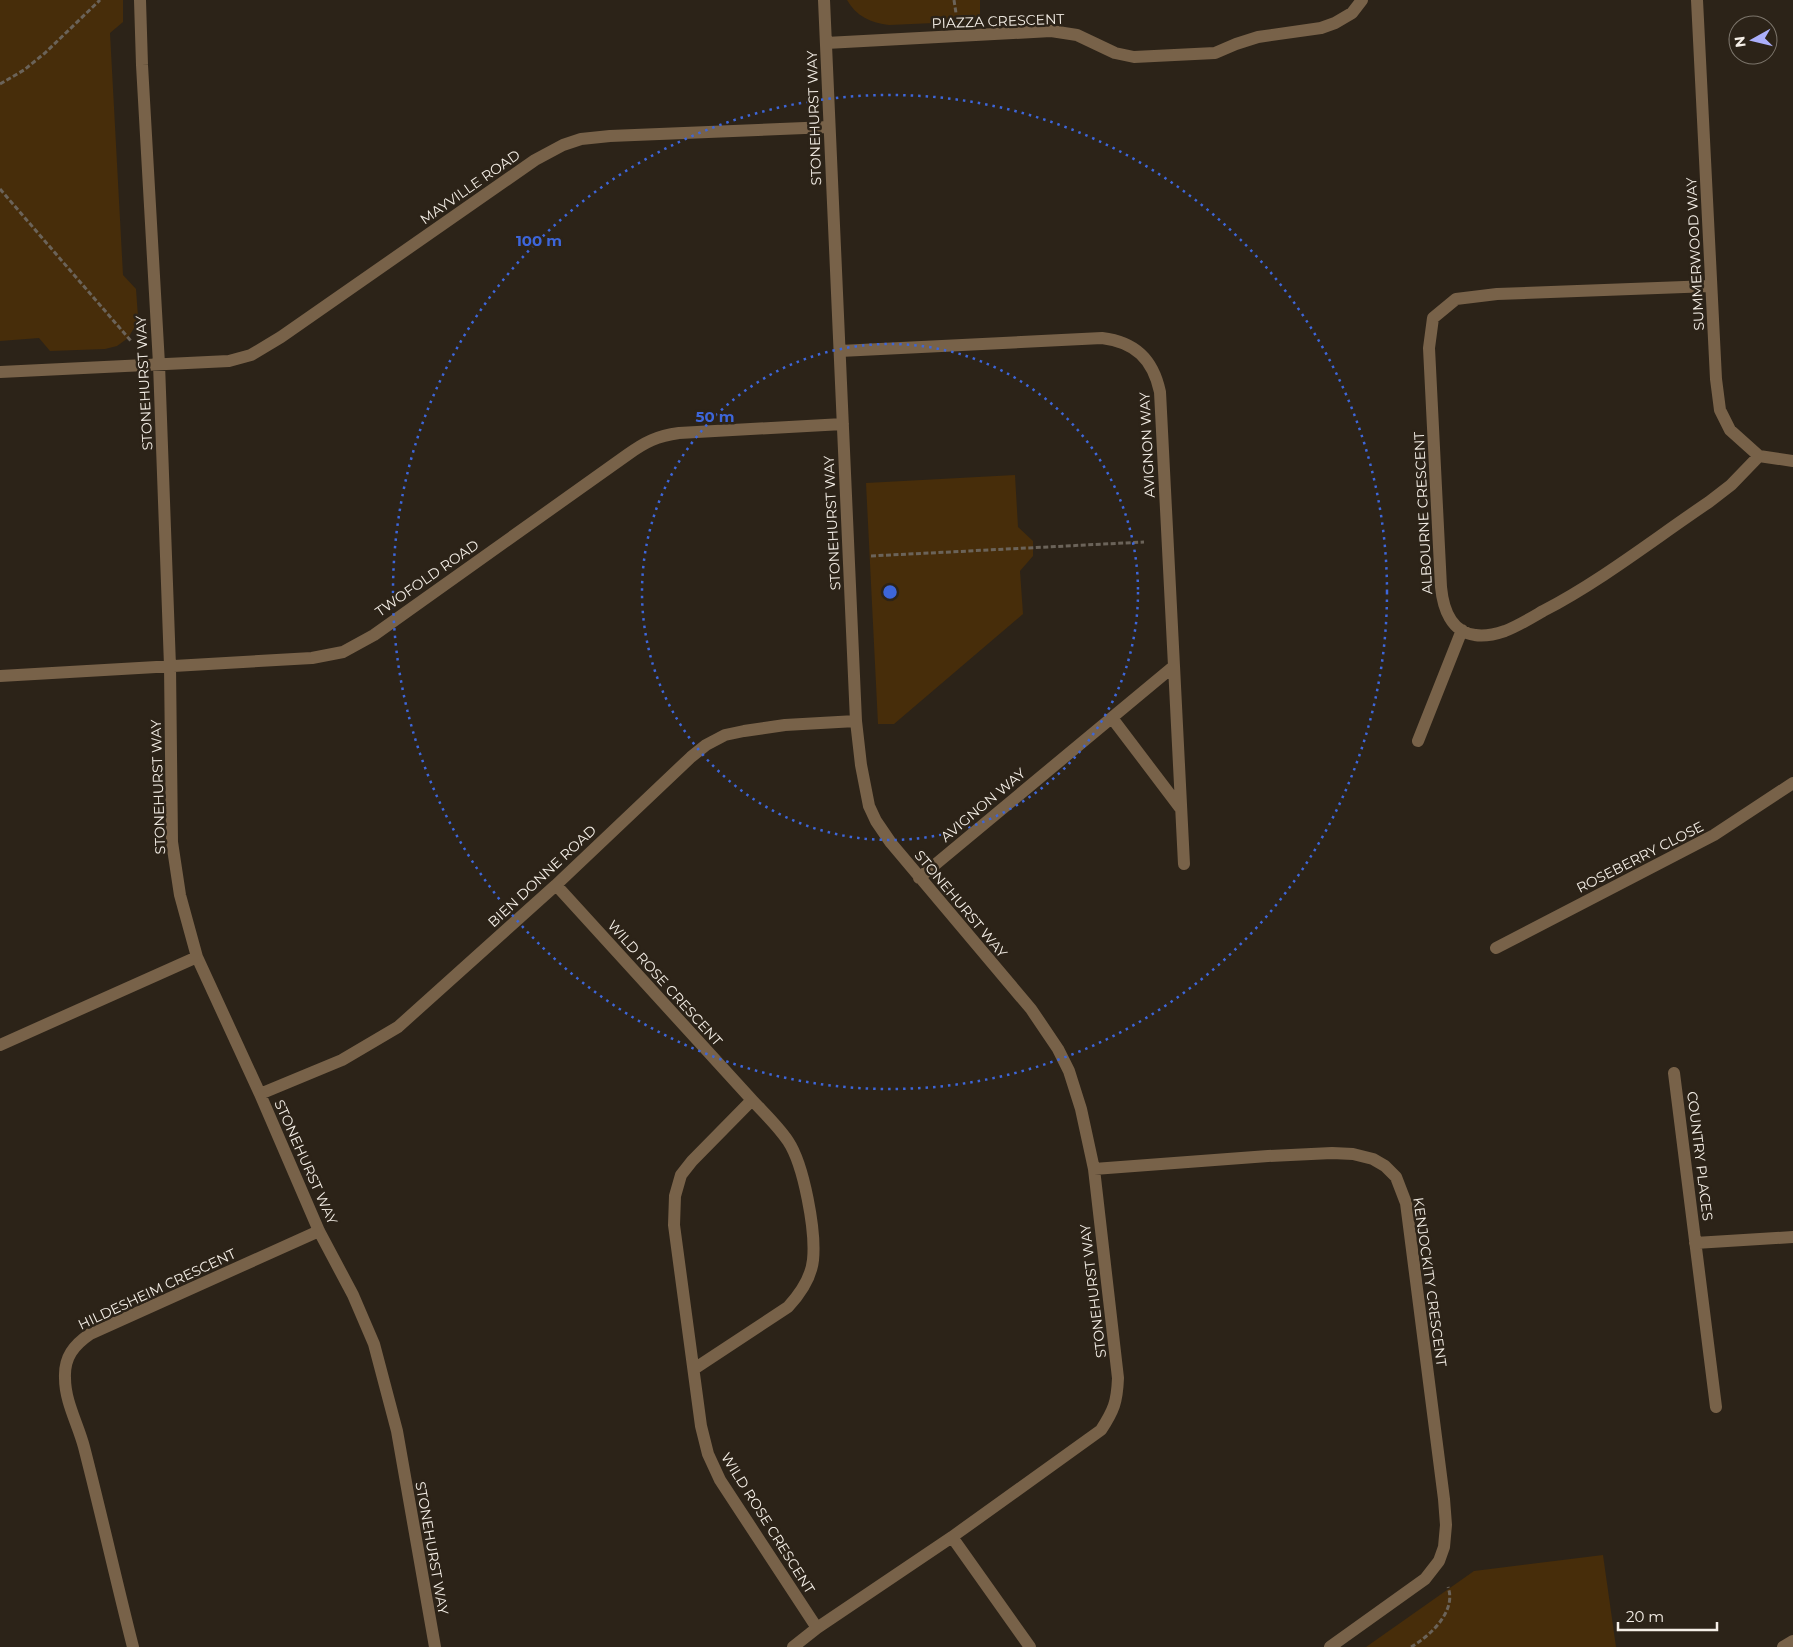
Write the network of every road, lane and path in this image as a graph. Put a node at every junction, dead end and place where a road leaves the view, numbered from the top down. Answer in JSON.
{"nodes":[{"id":1,"x":100,"y":0,"type":"edge"},
{"id":2,"x":140,"y":0,"type":"edge"},
{"id":3,"x":824,"y":0,"type":"edge"},
{"id":4,"x":1362,"y":0,"type":"edge"},
{"id":5,"x":1697,"y":0,"type":"edge"},
{"id":6,"x":826,"y":44,"type":"junction"},
{"id":7,"x":0,"y":84,"type":"edge"},
{"id":8,"x":830,"y":128,"type":"junction"},
{"id":9,"x":0,"y":189,"type":"edge"},
{"id":10,"x":1711,"y":286,"type":"junction"},
{"id":11,"x":840,"y":351,"type":"junction"},
{"id":12,"x":159,"y":364,"type":"junction"},
{"id":13,"x":0,"y":372,"type":"edge"},
{"id":14,"x":843,"y":424,"type":"junction"},
{"id":15,"x":1759,"y":456,"type":"junction"},
{"id":16,"x":1793,"y":461,"type":"edge"},
{"id":17,"x":1168,"y":541,"type":"junction"},
{"id":18,"x":849,"y":558,"type":"junction"},
{"id":19,"x":1462,"y":630,"type":"junction"},
{"id":20,"x":170,"y":666,"type":"junction"},
{"id":21,"x":1174,"y":666,"type":"junction"},
{"id":22,"x":0,"y":676,"type":"edge"},
{"id":23,"x":1112,"y":718,"type":"junction"},
{"id":24,"x":856,"y":722,"type":"junction"},
{"id":25,"x":1418,"y":741,"type":"dead end"},
{"id":26,"x":1793,"y":783,"type":"edge"},
{"id":27,"x":1181,"y":810,"type":"junction"},
{"id":28,"x":1184,"y":864,"type":"dead end"},
{"id":29,"x":919,"y":878,"type":"junction"},
{"id":30,"x":556,"y":885,"type":"junction"},
{"id":31,"x":1496,"y":948,"type":"dead end"},
{"id":32,"x":197,"y":957,"type":"junction"},
{"id":33,"x":0,"y":1045,"type":"edge"},
{"id":34,"x":1674,"y":1073,"type":"dead end"},
{"id":35,"x":260,"y":1094,"type":"junction"},
{"id":36,"x":752,"y":1100,"type":"junction"},
{"id":37,"x":1094,"y":1169,"type":"junction"},
{"id":38,"x":320,"y":1231,"type":"junction"},
{"id":39,"x":1793,"y":1237,"type":"edge"},
{"id":40,"x":1695,"y":1243,"type":"junction"},
{"id":41,"x":694,"y":1369,"type":"junction"},
{"id":42,"x":1716,"y":1407,"type":"dead end"},
{"id":43,"x":952,"y":1537,"type":"junction"},
{"id":44,"x":1433,"y":1568,"type":"junction"},
{"id":45,"x":817,"y":1628,"type":"junction"},
{"id":46,"x":1793,"y":1641,"type":"edge"},
{"id":47,"x":132,"y":1647,"type":"edge"},
{"id":48,"x":434,"y":1647,"type":"edge"},
{"id":49,"x":793,"y":1647,"type":"edge"},
{"id":50,"x":1030,"y":1647,"type":"edge"},
{"id":51,"x":1330,"y":1647,"type":"edge"},
{"id":52,"x":1411,"y":1647,"type":"edge"},
{"id":53,"x":1783,"y":1647,"type":"edge"}],
"edges":[{"from":1,"to":7,"type":"path"},
{"from":2,"to":12,"type":"street","name":"STONEHURST WAY"},
{"from":3,"to":6,"type":"street","name":"STONEHURST WAY"},
{"from":4,"to":6,"type":"street","name":"PIAZZA CRESCENT"},
{"from":5,"to":10,"type":"street","name":"SUMMERWOOD WAY"},
{"from":6,"to":8,"type":"street","name":"STONEHURST WAY"},
{"from":8,"to":11,"type":"street","name":"STONEHURST WAY"},
{"from":8,"to":12,"type":"street","name":"MAYVILLE ROAD"},
{"from":9,"to":12,"type":"path"},
{"from":10,"to":15,"type":"street","name":"SUMMERWOOD WAY"},
{"from":10,"to":19,"type":"street","name":"ALBOURNE CRESCENT"},
{"from":11,"to":14,"type":"street","name":"STONEHURST WAY"},
{"from":11,"to":17,"type":"street","name":"AVIGNON WAY"},
{"from":12,"to":13,"type":"street","name":"MAYVILLE ROAD"},
{"from":12,"to":20,"type":"street","name":"STONEHURST WAY"},
{"from":14,"to":18,"type":"street","name":"STONEHURST WAY"},
{"from":14,"to":20,"type":"street","name":"TWOFOLD ROAD"},
{"from":15,"to":16,"type":"street"},
{"from":15,"to":19,"type":"street"},
{"from":17,"to":18,"type":"path"},
{"from":17,"to":21,"type":"street","name":"AVIGNON WAY"},
{"from":18,"to":24,"type":"street","name":"STONEHURST WAY"},
{"from":19,"to":25,"type":"street"},
{"from":20,"to":22,"type":"street","name":"TWOFOLD ROAD"},
{"from":20,"to":32,"type":"street","name":"STONEHURST WAY"},
{"from":21,"to":23,"type":"street","name":"AVIGNON WAY"},
{"from":21,"to":27,"type":"street","name":"AVIGNON WAY"},
{"from":23,"to":27,"type":"street"},
{"from":23,"to":29,"type":"street","name":"AVIGNON WAY"},
{"from":24,"to":29,"type":"street","name":"STONEHURST WAY"},
{"from":24,"to":30,"type":"street","name":"BIEN DONNE ROAD"},
{"from":26,"to":31,"type":"street","name":"ROSEBERRY CLOSE"},
{"from":27,"to":28,"type":"street","name":"AVIGNON WAY"},
{"from":29,"to":37,"type":"street","name":"STONEHURST WAY"},
{"from":30,"to":35,"type":"street","name":"BIEN DONNE ROAD"},
{"from":30,"to":36,"type":"street","name":"WILD ROSE CRESCENT"},
{"from":32,"to":33,"type":"street"},
{"from":32,"to":35,"type":"street","name":"STONEHURST WAY"},
{"from":34,"to":40,"type":"street","name":"COUNTRY PLACES"},
{"from":35,"to":38,"type":"street","name":"STONEHURST WAY"},
{"from":36,"to":41,"type":"street","name":"WILD ROSE CRESCENT"},
{"from":36,"to":41,"type":"street","name":"WILD ROSE CRESCENT"},
{"from":37,"to":43,"type":"street","name":"STONEHURST WAY"},
{"from":37,"to":44,"type":"street","name":"KENJOCKITY CRESCENT"},
{"from":38,"to":47,"type":"street","name":"HILDESHEIM CRESCENT"},
{"from":38,"to":48,"type":"street","name":"STONEHURST WAY"},
{"from":39,"to":40,"type":"street"},
{"from":40,"to":42,"type":"street","name":"COUNTRY PLACES"},
{"from":41,"to":45,"type":"street","name":"WILD ROSE CRESCENT"},
{"from":43,"to":45,"type":"street","name":"STONEHURST WAY"},
{"from":43,"to":50,"type":"street"},
{"from":44,"to":51,"type":"street","name":"KENJOCKITY CRESCENT"},
{"from":44,"to":52,"type":"path"},
{"from":45,"to":49,"type":"street","name":"STONEHURST WAY"},
{"from":46,"to":53,"type":"street"}]}
